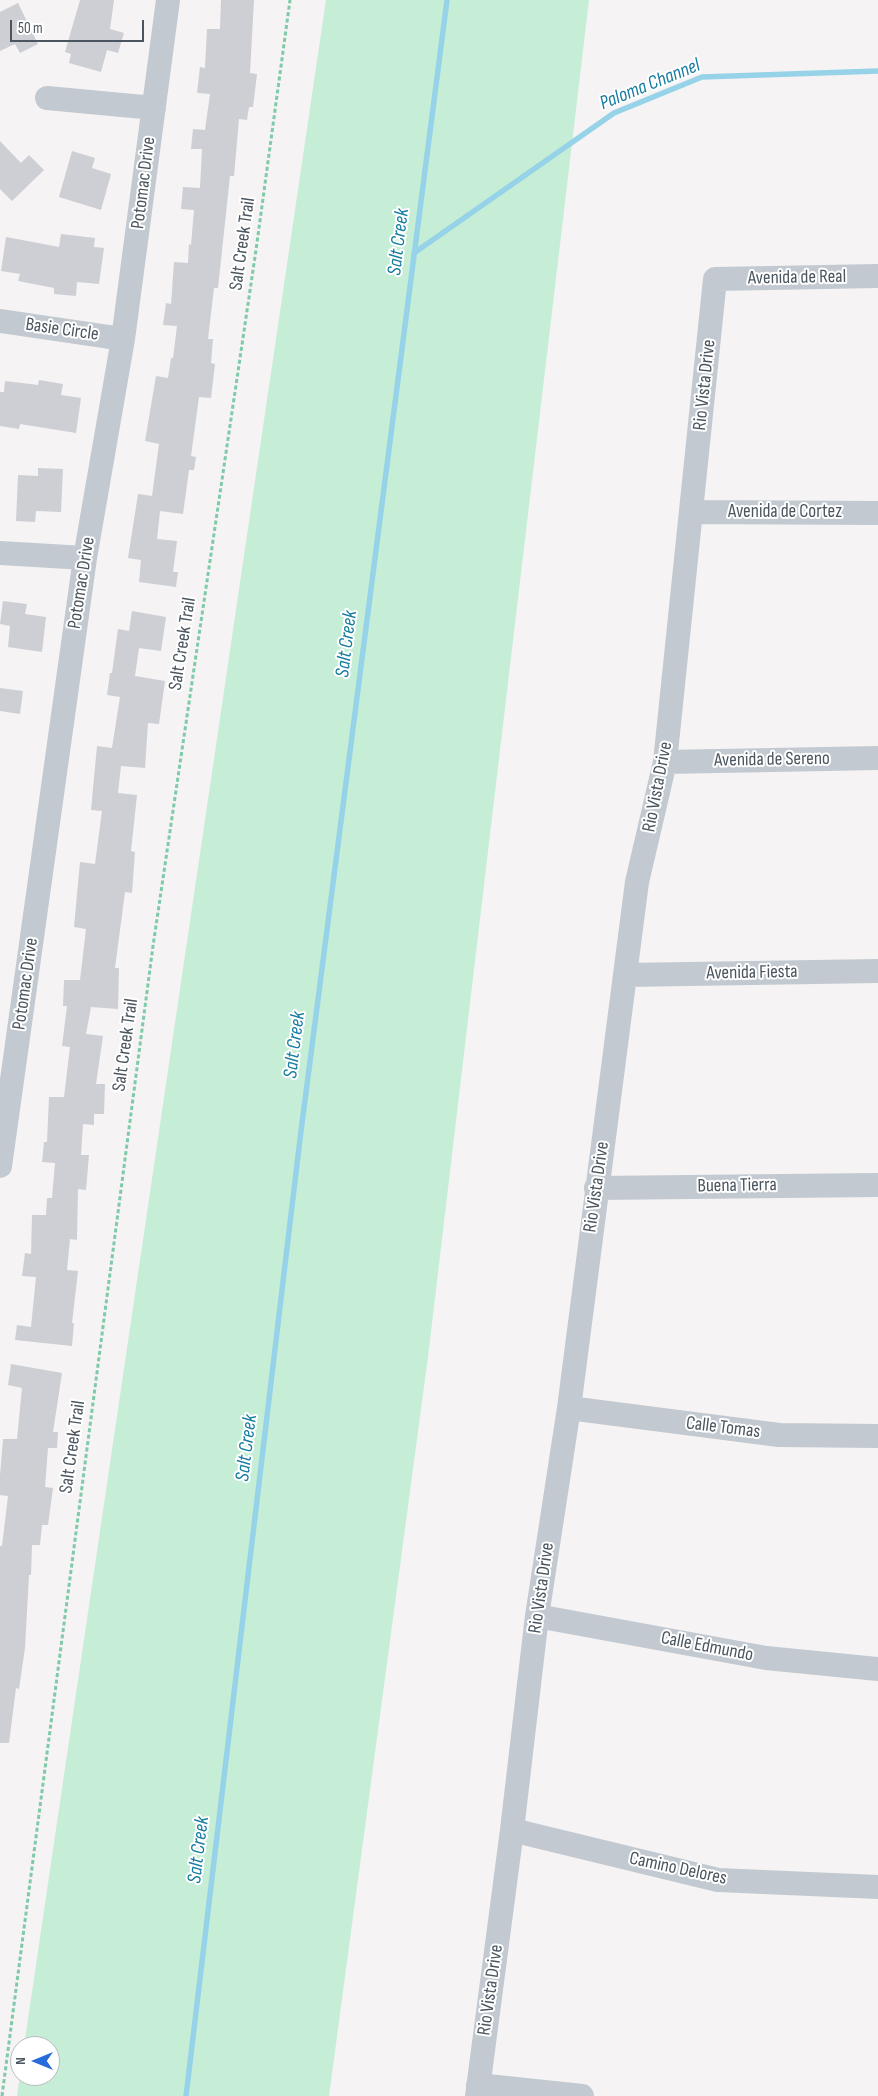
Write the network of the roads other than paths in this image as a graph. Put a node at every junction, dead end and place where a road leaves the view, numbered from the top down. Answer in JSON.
{"nodes":[{"id":1,"x":168,"y":0,"type":"edge"},
{"id":2,"x":47,"y":98,"type":"dead end"},
{"id":3,"x":154,"y":108,"type":"junction"},
{"id":4,"x":878,"y":276,"type":"edge"},
{"id":5,"x":715,"y":279,"type":"joint"},
{"id":6,"x":1,"y":321,"type":"edge"},
{"id":7,"x":124,"y":339,"type":"junction"},
{"id":8,"x":692,"y":512,"type":"junction"},
{"id":9,"x":878,"y":513,"type":"edge"},
{"id":10,"x":0,"y":553,"type":"edge"},
{"id":11,"x":85,"y":558,"type":"junction"},
{"id":12,"x":878,"y":758,"type":"edge"},
{"id":13,"x":665,"y":762,"type":"junction"},
{"id":14,"x":878,"y":971,"type":"edge"},
{"id":15,"x":626,"y":975,"type":"junction"},
{"id":16,"x":0,"y":1166,"type":"edge"},
{"id":17,"x":878,"y":1185,"type":"edge"},
{"id":18,"x":596,"y":1188,"type":"junction"},
{"id":19,"x":568,"y":1408,"type":"junction"},
{"id":20,"x":878,"y":1436,"type":"edge"},
{"id":21,"x":537,"y":1616,"type":"junction"},
{"id":22,"x":878,"y":1668,"type":"edge"},
{"id":23,"x":512,"y":1830,"type":"junction"},
{"id":24,"x":878,"y":1886,"type":"edge"},
{"id":25,"x":477,"y":2091,"type":"edge"},
{"id":26,"x":582,"y":2096,"type":"edge"}],
"edges":[{"from":1,"to":3,"type":"street","name":"Potomac Drive"},
{"from":2,"to":3,"type":"street"},
{"from":3,"to":7,"type":"street","name":"Potomac Drive"},
{"from":4,"to":5,"type":"street","name":"Avenida de Real"},
{"from":5,"to":8,"type":"street","name":"Rio Vista Drive"},
{"from":6,"to":7,"type":"street","name":"Basie Circle"},
{"from":7,"to":11,"type":"street","name":"Potomac Drive"},
{"from":8,"to":9,"type":"street","name":"Avenida de Cortez"},
{"from":8,"to":13,"type":"street","name":"Rio Vista Drive"},
{"from":10,"to":11,"type":"street"},
{"from":11,"to":16,"type":"street","name":"Potomac Drive"},
{"from":12,"to":13,"type":"street","name":"Avenida de Sereno"},
{"from":13,"to":15,"type":"street","name":"Rio Vista Drive"},
{"from":14,"to":15,"type":"street","name":"Avenida Fiesta"},
{"from":15,"to":18,"type":"street","name":"Rio Vista Drive"},
{"from":17,"to":18,"type":"street","name":"Buena Tierra"},
{"from":18,"to":19,"type":"street","name":"Rio Vista Drive"},
{"from":19,"to":20,"type":"street","name":"Calle Tomas"},
{"from":19,"to":21,"type":"street","name":"Rio Vista Drive"},
{"from":21,"to":22,"type":"street","name":"Calle Edmundo"},
{"from":21,"to":23,"type":"street","name":"Rio Vista Drive"},
{"from":23,"to":24,"type":"street","name":"Camino Delores"},
{"from":23,"to":25,"type":"street","name":"Rio Vista Drive"},
{"from":25,"to":26,"type":"street"}]}
